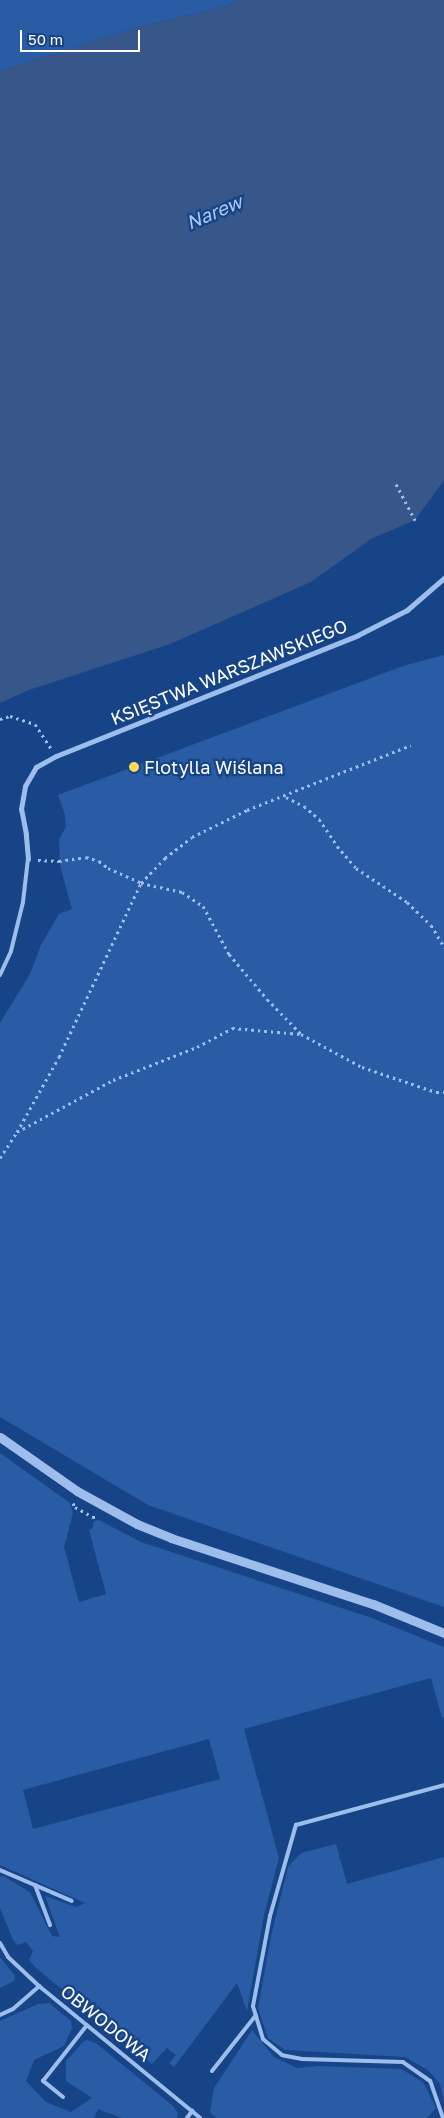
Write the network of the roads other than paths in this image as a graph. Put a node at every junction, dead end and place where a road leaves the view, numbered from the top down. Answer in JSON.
{"nodes":[{"id":1,"x":444,"y":578,"type":"edge"},
{"id":2,"x":28,"y":859,"type":"joint"},
{"id":3,"x":0,"y":975,"type":"edge"},
{"id":4,"x":0,"y":1437,"type":"edge"},
{"id":5,"x":444,"y":1633,"type":"edge"},
{"id":6,"x":444,"y":1785,"type":"edge"},
{"id":7,"x":0,"y":1870,"type":"edge"},
{"id":8,"x":34,"y":1884,"type":"junction"},
{"id":9,"x":72,"y":1901,"type":"dead end"},
{"id":10,"x":50,"y":1925,"type":"dead end"},
{"id":11,"x":0,"y":1943,"type":"edge"},
{"id":12,"x":39,"y":1986,"type":"junction"},
{"id":13,"x":0,"y":2015,"type":"edge"},
{"id":14,"x":256,"y":2015,"type":"junction"},
{"id":15,"x":87,"y":2024,"type":"junction"},
{"id":16,"x":212,"y":2071,"type":"dead end"},
{"id":17,"x":63,"y":2097,"type":"dead end"},
{"id":18,"x":192,"y":2111,"type":"junction"},
{"id":19,"x":187,"y":2118,"type":"edge"},
{"id":20,"x":200,"y":2118,"type":"edge"},
{"id":21,"x":443,"y":2118,"type":"edge"}],
"edges":[{"from":1,"to":2,"type":"street","name":"KSIĘSTWA WARSZAWSKIEGO"},
{"from":2,"to":3,"type":"lane"},
{"from":4,"to":5,"type":"street"},
{"from":6,"to":14,"type":"lane"},
{"from":7,"to":8,"type":"lane"},
{"from":8,"to":9,"type":"lane"},
{"from":8,"to":10,"type":"lane"},
{"from":11,"to":12,"type":"lane","name":"OBWODOWA"},
{"from":12,"to":13,"type":"lane"},
{"from":12,"to":15,"type":"lane","name":"OBWODOWA"},
{"from":14,"to":16,"type":"lane"},
{"from":14,"to":21,"type":"lane"},
{"from":15,"to":17,"type":"lane"},
{"from":15,"to":18,"type":"lane","name":"OBWODOWA"},
{"from":18,"to":19,"type":"lane"},
{"from":18,"to":20,"type":"lane","name":"OBWODOWA"}]}
